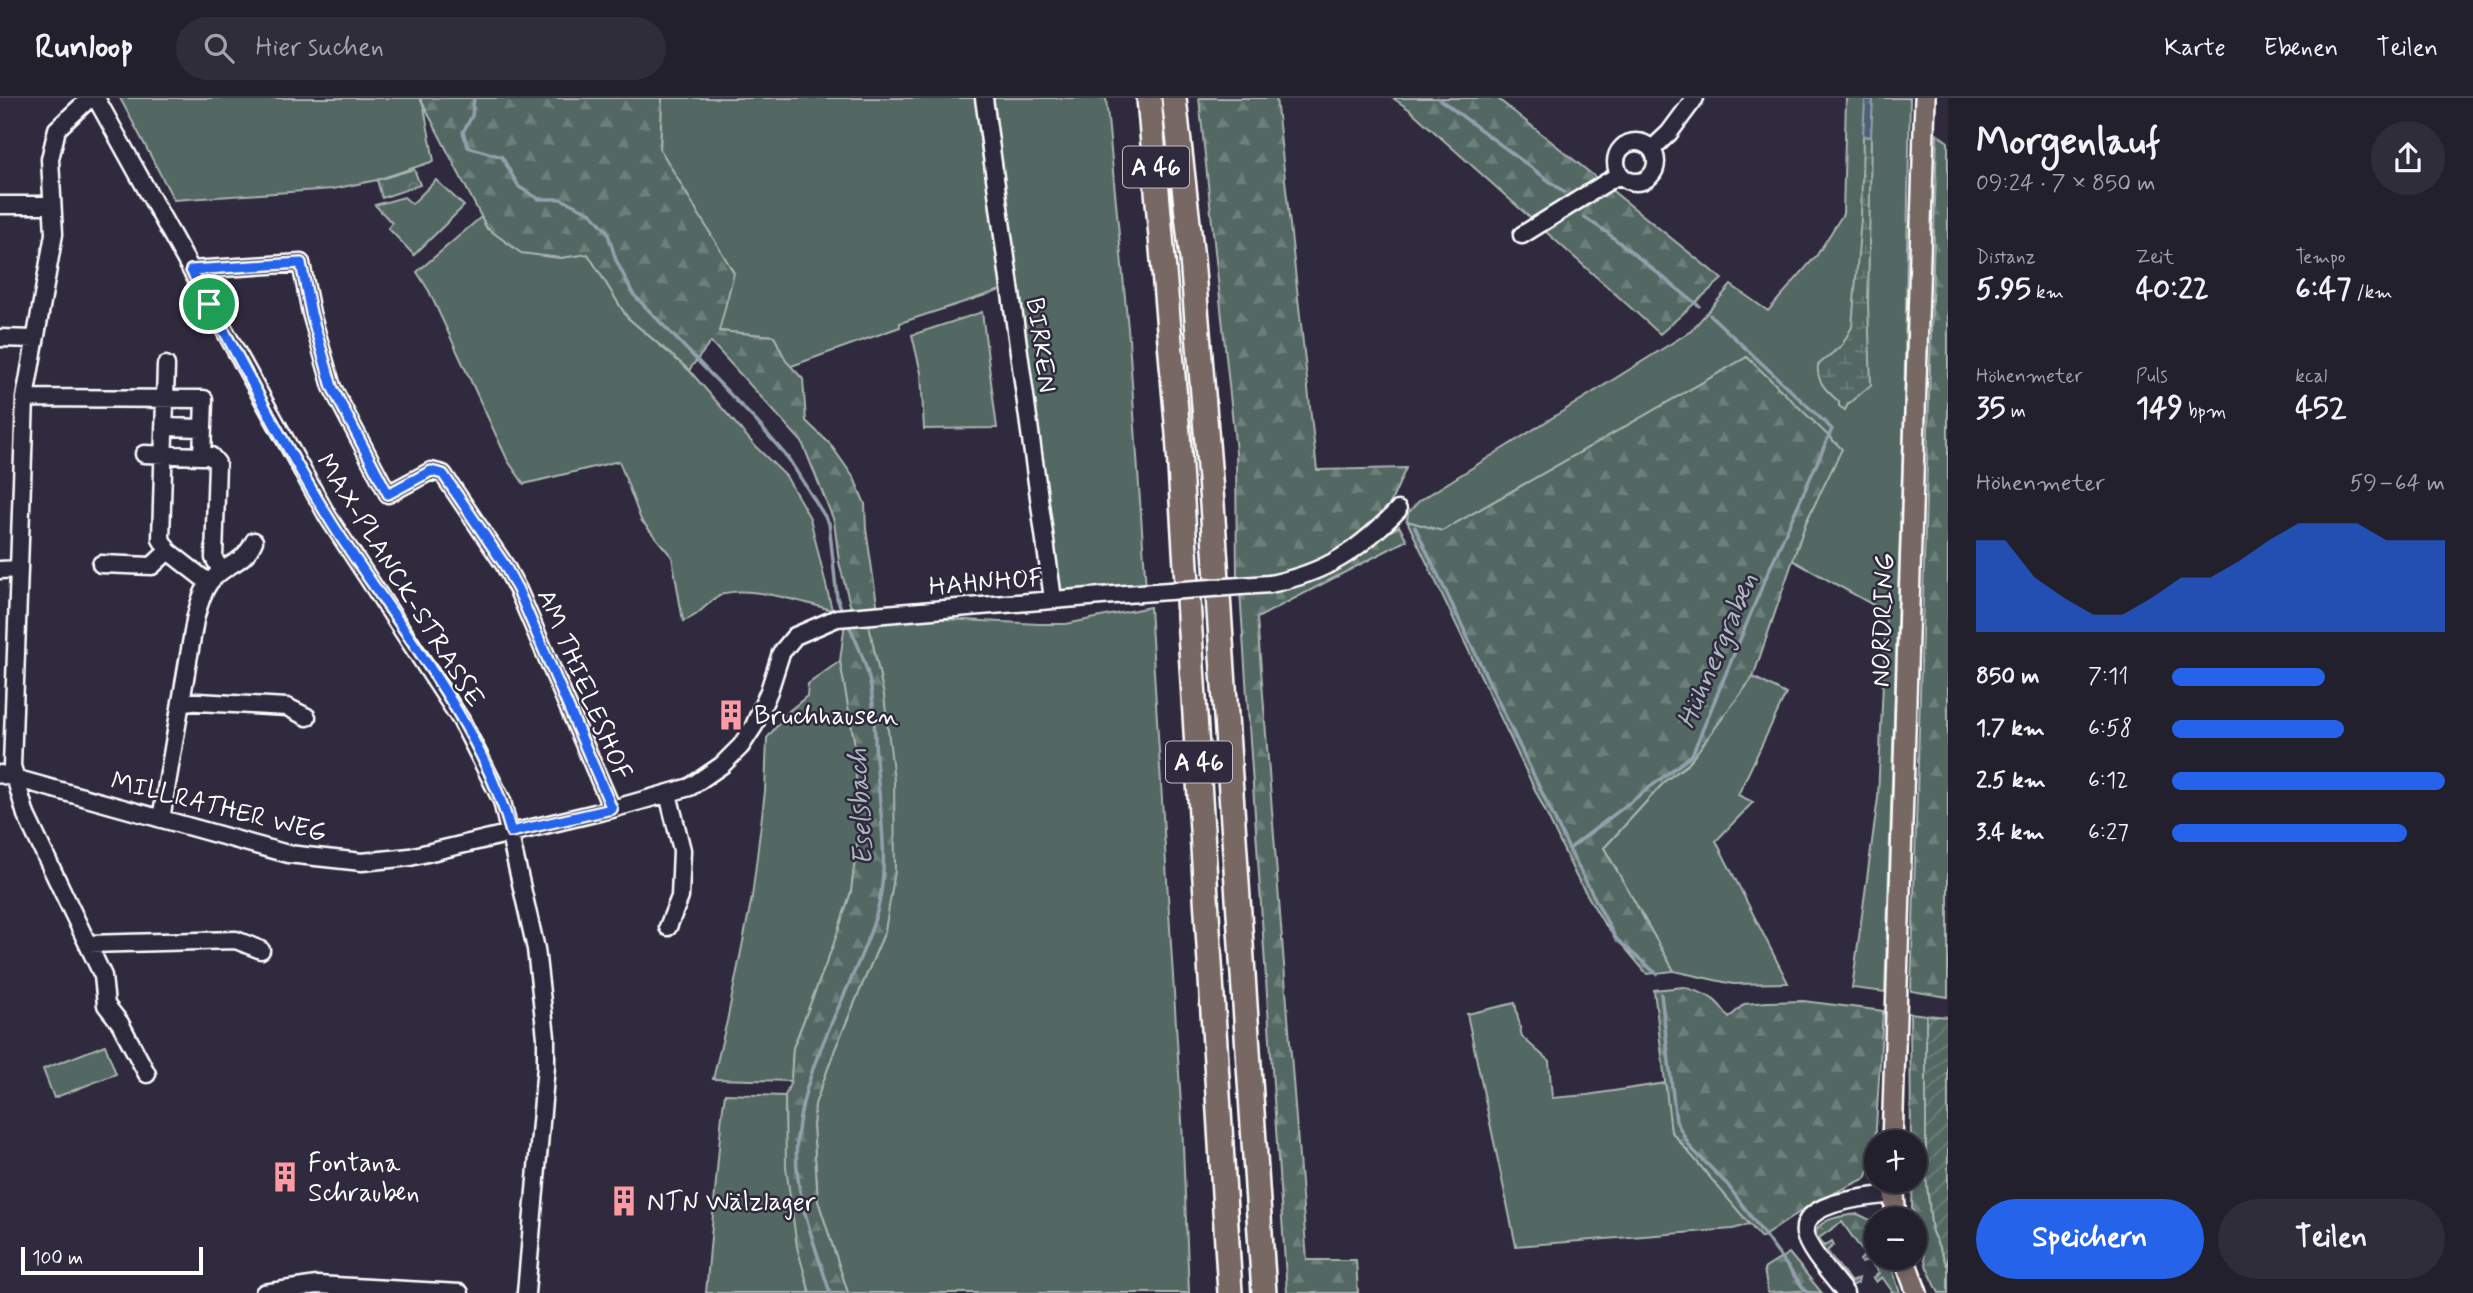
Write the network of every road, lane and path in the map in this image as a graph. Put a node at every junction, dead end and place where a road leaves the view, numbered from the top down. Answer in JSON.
{"nodes":[{"id":1,"x":90,"y":98,"type":"edge"},
{"id":2,"x":96,"y":98,"type":"edge"},
{"id":3,"x":984,"y":98,"type":"edge"},
{"id":4,"x":1174,"y":98,"type":"edge"},
{"id":5,"x":1695,"y":98,"type":"edge"},
{"id":6,"x":1149,"y":100,"type":"edge"},
{"id":7,"x":1924,"y":108,"type":"edge"},
{"id":8,"x":1651,"y":149,"type":"junction"},
{"id":9,"x":1620,"y":174,"type":"junction"},
{"id":10,"x":0,"y":205,"type":"edge"},
{"id":11,"x":52,"y":205,"type":"junction"},
{"id":12,"x":1522,"y":234,"type":"dead end"},
{"id":13,"x":191,"y":270,"type":"junction"},
{"id":14,"x":0,"y":338,"type":"edge"},
{"id":15,"x":35,"y":339,"type":"junction"},
{"id":16,"x":166,"y":365,"type":"dead end"},
{"id":17,"x":25,"y":398,"type":"junction"},
{"id":18,"x":165,"y":399,"type":"junction"},
{"id":19,"x":163,"y":427,"type":"junction"},
{"id":20,"x":203,"y":428,"type":"junction"},
{"id":21,"x":144,"y":454,"type":"dead end"},
{"id":22,"x":163,"y":454,"type":"junction"},
{"id":23,"x":202,"y":456,"type":"junction"},
{"id":24,"x":1398,"y":510,"type":"dead end"},
{"id":25,"x":254,"y":541,"type":"dead end"},
{"id":26,"x":168,"y":551,"type":"junction"},
{"id":27,"x":101,"y":564,"type":"dead end"},
{"id":28,"x":19,"y":569,"type":"junction"},
{"id":29,"x":0,"y":570,"type":"edge"},
{"id":30,"x":215,"y":577,"type":"junction"},
{"id":31,"x":1053,"y":599,"type":"junction"},
{"id":32,"x":181,"y":701,"type":"junction"},
{"id":33,"x":307,"y":717,"type":"dead end"},
{"id":34,"x":7,"y":776,"type":"edge"},
{"id":35,"x":668,"y":794,"type":"junction"},
{"id":36,"x":612,"y":809,"type":"junction"},
{"id":37,"x":161,"y":819,"type":"junction"},
{"id":38,"x":511,"y":832,"type":"junction"},
{"id":39,"x":668,"y":927,"type":"dead end"},
{"id":40,"x":88,"y":944,"type":"junction"},
{"id":41,"x":261,"y":950,"type":"dead end"},
{"id":42,"x":147,"y":1074,"type":"dead end"},
{"id":43,"x":1892,"y":1130,"type":"edge"},
{"id":44,"x":1874,"y":1193,"type":"edge"},
{"id":45,"x":1908,"y":1270,"type":"edge"},
{"id":46,"x":264,"y":1293,"type":"edge"},
{"id":47,"x":460,"y":1293,"type":"edge"},
{"id":48,"x":526,"y":1293,"type":"edge"},
{"id":49,"x":1230,"y":1293,"type":"edge"},
{"id":50,"x":1264,"y":1293,"type":"edge"},
{"id":51,"x":1845,"y":1293,"type":"edge"},
{"id":52,"x":1917,"y":1293,"type":"edge"}],
"edges":[{"from":1,"to":11,"type":"street"},
{"from":2,"to":13,"type":"street","name":"MAX-PLANCK-STRASSE"},
{"from":3,"to":31,"type":"street","name":"BIRKEN"},
{"from":4,"to":50,"type":"highway","number":"A 46"},
{"from":5,"to":8,"type":"street"},
{"from":6,"to":49,"type":"highway","number":"A 46"},
{"from":7,"to":43,"type":"main road","name":"NORDRING"},
{"from":8,"to":9,"type":"street"},
{"from":8,"to":9,"type":"street"},
{"from":9,"to":12,"type":"street"},
{"from":10,"to":11,"type":"street"},
{"from":11,"to":15,"type":"street"},
{"from":13,"to":36,"type":"street","name":"AM THIELESHOF"},
{"from":13,"to":38,"type":"street","name":"MAX-PLANCK-STRASSE"},
{"from":14,"to":15,"type":"street"},
{"from":15,"to":17,"type":"street"},
{"from":16,"to":18,"type":"street"},
{"from":17,"to":18,"type":"street"},
{"from":17,"to":28,"type":"street"},
{"from":18,"to":19,"type":"street"},
{"from":18,"to":20,"type":"street"},
{"from":19,"to":20,"type":"street"},
{"from":19,"to":22,"type":"street"},
{"from":20,"to":23,"type":"street"},
{"from":21,"to":22,"type":"street"},
{"from":22,"to":23,"type":"street"},
{"from":22,"to":26,"type":"street"},
{"from":23,"to":30,"type":"street"},
{"from":24,"to":31,"type":"street","name":"HAHNHOF","bridge":true},
{"from":25,"to":30,"type":"street"},
{"from":26,"to":27,"type":"street"},
{"from":26,"to":30,"type":"street"},
{"from":28,"to":29,"type":"street"},
{"from":28,"to":34,"type":"street"},
{"from":30,"to":32,"type":"street"},
{"from":31,"to":35,"type":"street","name":"HAHNHOF"},
{"from":32,"to":33,"type":"street"},
{"from":32,"to":37,"type":"street"},
{"from":34,"to":37,"type":"street","name":"MILLRATHER WEG"},
{"from":34,"to":40,"type":"street"},
{"from":35,"to":36,"type":"street","name":"MILLRATHER WEG"},
{"from":35,"to":39,"type":"street"},
{"from":36,"to":38,"type":"street","name":"MILLRATHER WEG"},
{"from":37,"to":38,"type":"street","name":"MILLRATHER WEG"},
{"from":38,"to":48,"type":"street","name":"MAX-PLANCK-STRASSE"},
{"from":40,"to":41,"type":"street"},
{"from":40,"to":42,"type":"street"},
{"from":44,"to":51,"type":"street"},
{"from":45,"to":52,"type":"main road"},
{"from":46,"to":47,"type":"street"}]}
